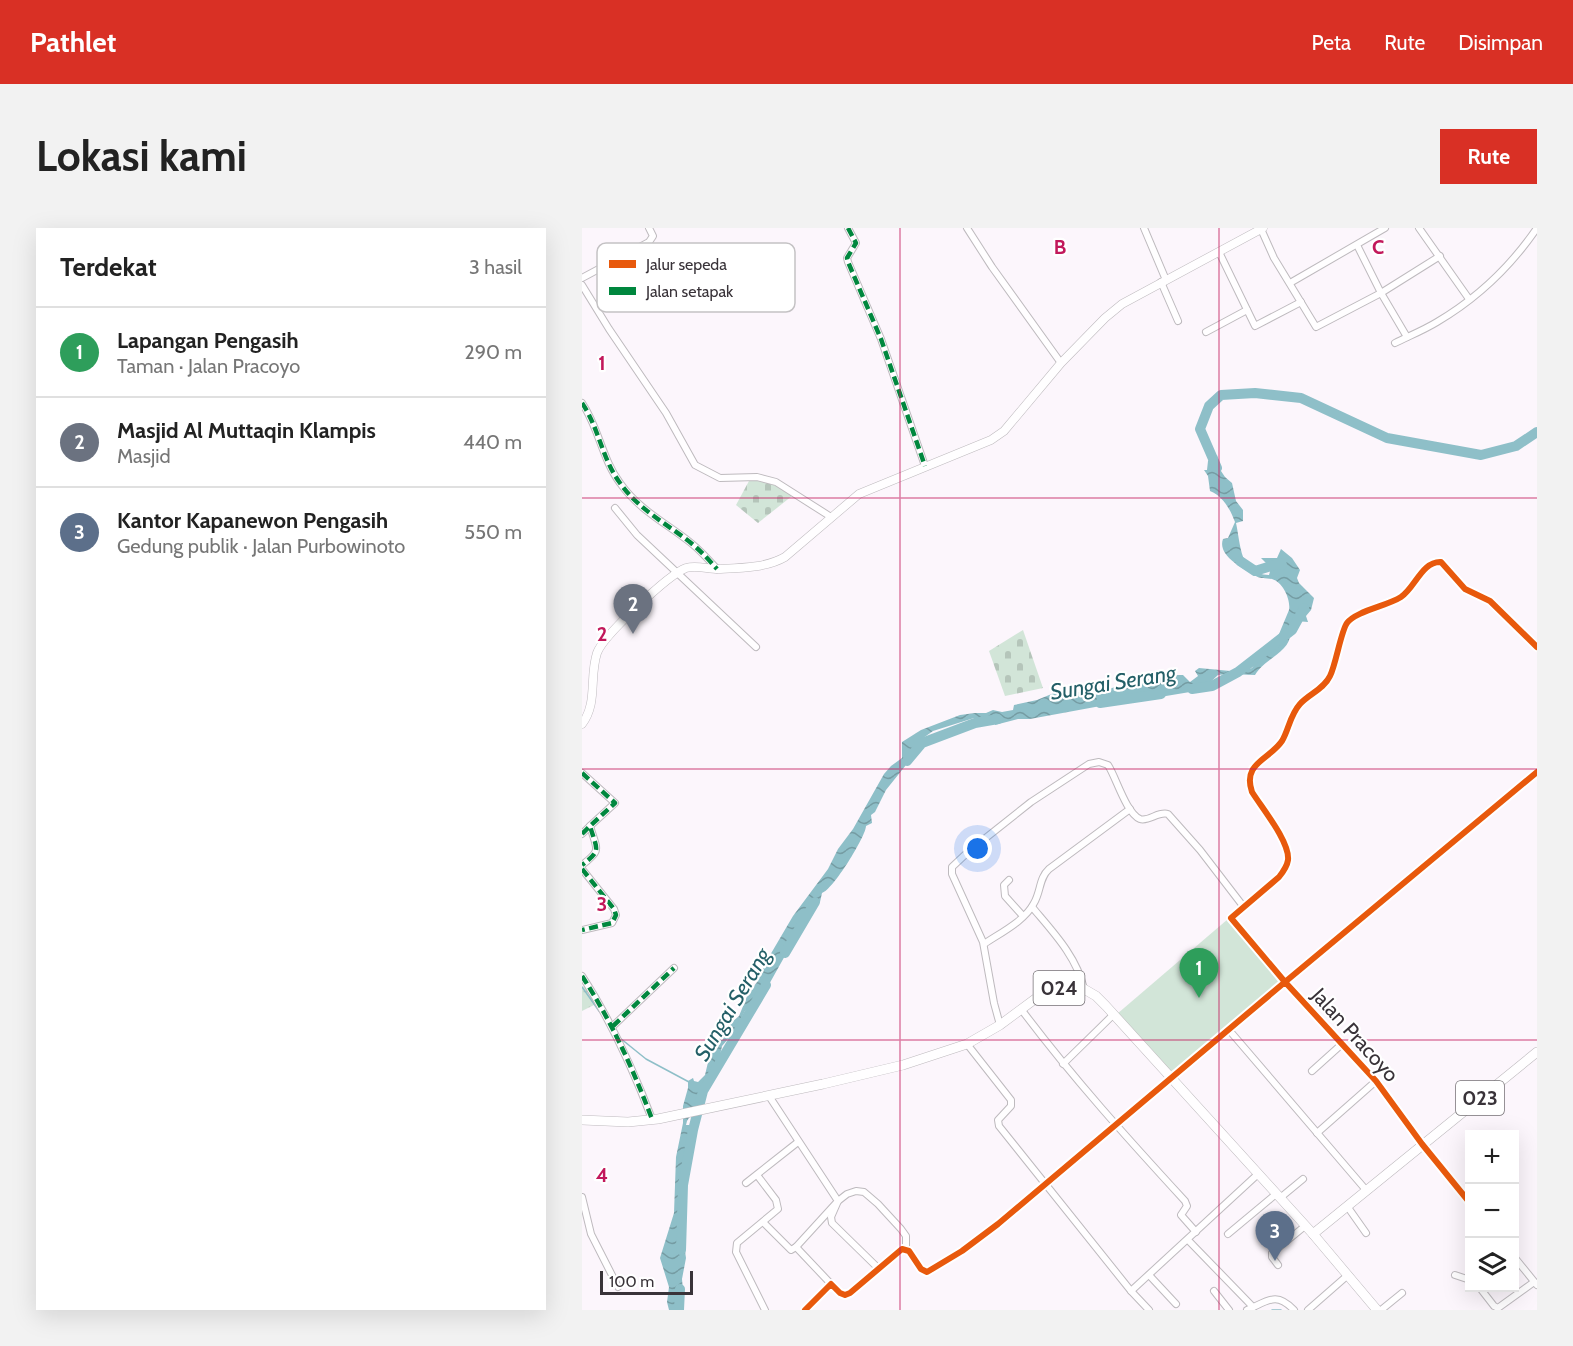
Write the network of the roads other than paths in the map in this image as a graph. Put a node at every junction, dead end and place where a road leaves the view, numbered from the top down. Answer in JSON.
{"nodes":[{"id":1,"x":649,"y":228,"type":"edge"},
{"id":2,"x":848,"y":228,"type":"edge"},
{"id":3,"x":967,"y":228,"type":"edge"},
{"id":4,"x":1144,"y":228,"type":"edge"},
{"id":5,"x":1385,"y":228,"type":"edge"},
{"id":6,"x":1419,"y":228,"type":"edge"},
{"id":7,"x":1537,"y":228,"type":"edge"},
{"id":8,"x":1262,"y":229,"type":"edge"},
{"id":9,"x":647,"y":243,"type":"edge"},
{"id":10,"x":1356,"y":245,"type":"junction"},
{"id":11,"x":1219,"y":252,"type":"junction"},
{"id":12,"x":1440,"y":256,"type":"junction"},
{"id":13,"x":597,"y":270,"type":"edge"},
{"id":14,"x":582,"y":278,"type":"edge"},
{"id":15,"x":1164,"y":281,"type":"junction"},
{"id":16,"x":1290,"y":283,"type":"junction"},
{"id":17,"x":582,"y":285,"type":"edge"},
{"id":18,"x":1381,"y":293,"type":"junction"},
{"id":19,"x":1469,"y":299,"type":"junction"},
{"id":20,"x":1301,"y":302,"type":"junction"},
{"id":21,"x":597,"y":309,"type":"edge"},
{"id":22,"x":1247,"y":310,"type":"junction"},
{"id":23,"x":599,"y":312,"type":"edge"},
{"id":24,"x":1178,"y":321,"type":"dead end"},
{"id":25,"x":1206,"y":332,"type":"dead end"},
{"id":26,"x":1407,"y":337,"type":"junction"},
{"id":27,"x":1395,"y":343,"type":"dead end"},
{"id":28,"x":1060,"y":363,"type":"junction"},
{"id":29,"x":582,"y":403,"type":"edge"},
{"id":30,"x":925,"y":466,"type":"junction"},
{"id":31,"x":615,"y":507,"type":"dead end"},
{"id":32,"x":831,"y":517,"type":"junction"},
{"id":33,"x":717,"y":569,"type":"junction"},
{"id":34,"x":678,"y":573,"type":"junction"},
{"id":35,"x":756,"y":647,"type":"dead end"},
{"id":36,"x":1537,"y":647,"type":"edge"},
{"id":37,"x":582,"y":724,"type":"edge"},
{"id":38,"x":1537,"y":772,"type":"edge"},
{"id":39,"x":582,"y":773,"type":"edge"},
{"id":40,"x":1130,"y":809,"type":"junction"},
{"id":41,"x":590,"y":826,"type":"junction"},
{"id":42,"x":582,"y":834,"type":"edge"},
{"id":43,"x":582,"y":867,"type":"edge"},
{"id":44,"x":1009,"y":880,"type":"dead end"},
{"id":45,"x":1243,"y":906,"type":"junction"},
{"id":46,"x":1032,"y":907,"type":"junction"},
{"id":47,"x":1023,"y":916,"type":"junction"},
{"id":48,"x":582,"y":930,"type":"edge"},
{"id":49,"x":984,"y":944,"type":"junction"},
{"id":50,"x":674,"y":968,"type":"dead end"},
{"id":51,"x":582,"y":976,"type":"edge"},
{"id":52,"x":1285,"y":982,"type":"junction"},
{"id":53,"x":1084,"y":989,"type":"junction"},
{"id":54,"x":1021,"y":1009,"type":"junction"},
{"id":55,"x":1114,"y":1014,"type":"junction"},
{"id":56,"x":1000,"y":1025,"type":"junction"},
{"id":57,"x":614,"y":1028,"type":"junction"},
{"id":58,"x":1229,"y":1030,"type":"junction"},
{"id":59,"x":967,"y":1044,"type":"junction"},
{"id":60,"x":1342,"y":1044,"type":"junction"},
{"id":61,"x":1537,"y":1052,"type":"edge"},
{"id":62,"x":1063,"y":1064,"type":"junction"},
{"id":63,"x":1312,"y":1071,"type":"dead end"},
{"id":64,"x":1171,"y":1078,"type":"junction"},
{"id":65,"x":1376,"y":1082,"type":"junction"},
{"id":66,"x":769,"y":1096,"type":"junction"},
{"id":67,"x":583,"y":1119,"type":"edge"},
{"id":68,"x":655,"y":1119,"type":"junction"},
{"id":69,"x":1115,"y":1126,"type":"junction"},
{"id":70,"x":1317,"y":1133,"type":"junction"},
{"id":71,"x":798,"y":1142,"type":"junction"},
{"id":72,"x":1422,"y":1144,"type":"junction"},
{"id":73,"x":1258,"y":1174,"type":"junction"},
{"id":74,"x":757,"y":1175,"type":"junction"},
{"id":75,"x":1303,"y":1179,"type":"dead end"},
{"id":76,"x":1045,"y":1183,"type":"junction"},
{"id":77,"x":746,"y":1184,"type":"dead end"},
{"id":78,"x":1366,"y":1190,"type":"junction"},
{"id":79,"x":1278,"y":1196,"type":"junction"},
{"id":80,"x":582,"y":1197,"type":"edge"},
{"id":81,"x":1465,"y":1197,"type":"edge"},
{"id":82,"x":837,"y":1201,"type":"junction"},
{"id":83,"x":1347,"y":1206,"type":"junction"},
{"id":84,"x":763,"y":1222,"type":"junction"},
{"id":85,"x":1305,"y":1226,"type":"junction"},
{"id":86,"x":1196,"y":1232,"type":"junction"},
{"id":87,"x":1366,"y":1233,"type":"dead end"},
{"id":88,"x":1228,"y":1234,"type":"dead end"},
{"id":89,"x":1313,"y":1234,"type":"junction"},
{"id":90,"x":1188,"y":1240,"type":"junction"},
{"id":91,"x":796,"y":1247,"type":"junction"},
{"id":92,"x":906,"y":1249,"type":"junction"},
{"id":93,"x":1519,"y":1263,"type":"edge"},
{"id":94,"x":1278,"y":1265,"type":"dead end"},
{"id":95,"x":878,"y":1268,"type":"junction"},
{"id":96,"x":1149,"y":1275,"type":"junction"},
{"id":97,"x":1348,"y":1275,"type":"junction"},
{"id":98,"x":1455,"y":1275,"type":"dead end"},
{"id":99,"x":1465,"y":1278,"type":"edge"},
{"id":100,"x":831,"y":1284,"type":"junction"},
{"id":101,"x":1536,"y":1284,"type":"edge"},
{"id":102,"x":618,"y":1287,"type":"dead end"},
{"id":103,"x":1131,"y":1291,"type":"junction"},
{"id":104,"x":1214,"y":1291,"type":"dead end"},
{"id":105,"x":1484,"y":1292,"type":"edge"},
{"id":106,"x":1402,"y":1293,"type":"dead end"},
{"id":107,"x":1176,"y":1304,"type":"dead end"},
{"id":108,"x":1250,"y":1309,"type":"edge"},
{"id":109,"x":765,"y":1310,"type":"edge"},
{"id":110,"x":805,"y":1310,"type":"edge"},
{"id":111,"x":1149,"y":1310,"type":"edge"},
{"id":112,"x":1229,"y":1310,"type":"edge"},
{"id":113,"x":1294,"y":1310,"type":"edge"},
{"id":114,"x":1308,"y":1310,"type":"edge"},
{"id":115,"x":1379,"y":1310,"type":"edge"}],
"edges":[{"from":1,"to":9,"type":"street"},
{"from":2,"to":30,"type":"street"},
{"from":3,"to":28,"type":"street"},
{"from":4,"to":15,"type":"street"},
{"from":5,"to":10,"type":"street"},
{"from":6,"to":12,"type":"street"},
{"from":7,"to":19,"type":"street"},
{"from":8,"to":11,"type":"street"},
{"from":8,"to":16,"type":"street"},
{"from":10,"to":16,"type":"street"},
{"from":10,"to":18,"type":"street"},
{"from":11,"to":15,"type":"street"},
{"from":11,"to":22,"type":"street"},
{"from":12,"to":18,"type":"street"},
{"from":12,"to":19,"type":"street"},
{"from":13,"to":14,"type":"street"},
{"from":15,"to":24,"type":"street"},
{"from":15,"to":28,"type":"street"},
{"from":16,"to":20,"type":"street"},
{"from":17,"to":21,"type":"street"},
{"from":18,"to":20,"type":"street"},
{"from":18,"to":26,"type":"street"},
{"from":19,"to":26,"type":"street"},
{"from":20,"to":22,"type":"street"},
{"from":22,"to":25,"type":"street"},
{"from":23,"to":32,"type":"street"},
{"from":26,"to":27,"type":"street"},
{"from":28,"to":30,"type":"street"},
{"from":29,"to":33,"type":"street"},
{"from":30,"to":32,"type":"street"},
{"from":31,"to":34,"type":"street"},
{"from":32,"to":33,"type":"street"},
{"from":33,"to":34,"type":"street"},
{"from":34,"to":35,"type":"street"},
{"from":34,"to":37,"type":"street"},
{"from":36,"to":45,"type":"street"},
{"from":38,"to":52,"type":"street"},
{"from":39,"to":41,"type":"street"},
{"from":40,"to":45,"type":"street"},
{"from":40,"to":46,"type":"street"},
{"from":40,"to":49,"type":"street"},
{"from":41,"to":42,"type":"street"},
{"from":41,"to":43,"type":"street"},
{"from":43,"to":48,"type":"street"},
{"from":44,"to":47,"type":"street"},
{"from":45,"to":52,"type":"street"},
{"from":46,"to":47,"type":"street"},
{"from":46,"to":53,"type":"street"},
{"from":47,"to":49,"type":"street"},
{"from":49,"to":56,"type":"street"},
{"from":50,"to":57,"type":"street"},
{"from":51,"to":57,"type":"street"},
{"from":52,"to":58,"type":"street","name":"Jalan Pracoyo"},
{"from":52,"to":60,"type":"street","name":"Jalan Pracoyo"},
{"from":53,"to":54,"type":"main road","number":"024"},
{"from":53,"to":55,"type":"main road","number":"024"},
{"from":54,"to":56,"type":"main road","number":"024"},
{"from":54,"to":62,"type":"street"},
{"from":55,"to":62,"type":"street"},
{"from":55,"to":64,"type":"main road","number":"024"},
{"from":56,"to":59,"type":"main road","number":"024"},
{"from":57,"to":68,"type":"street"},
{"from":58,"to":64,"type":"street","name":"Jalan Pracoyo"},
{"from":58,"to":70,"type":"street"},
{"from":59,"to":66,"type":"main road","number":"024"},
{"from":59,"to":76,"type":"street"},
{"from":60,"to":63,"type":"street"},
{"from":60,"to":65,"type":"street","name":"Jalan Pracoyo"},
{"from":61,"to":72,"type":"main road","number":"023"},
{"from":62,"to":69,"type":"street"},
{"from":64,"to":69,"type":"street","name":"Jalan Pracoyo"},
{"from":64,"to":73,"type":"main road","number":"024"},
{"from":65,"to":70,"type":"street"},
{"from":65,"to":72,"type":"street","name":"Jalan Pracoyo"},
{"from":66,"to":68,"type":"main road","number":"024"},
{"from":66,"to":71,"type":"street"},
{"from":67,"to":68,"type":"main road","number":"024"},
{"from":69,"to":76,"type":"street","name":"Jalan Pracoyo"},
{"from":69,"to":86,"type":"street"},
{"from":70,"to":78,"type":"street"},
{"from":71,"to":74,"type":"street"},
{"from":71,"to":82,"type":"street"},
{"from":72,"to":78,"type":"main road","number":"023"},
{"from":72,"to":81,"type":"street","name":"Jalan Pracoyo"},
{"from":73,"to":79,"type":"main road","number":"024"},
{"from":73,"to":86,"type":"street"},
{"from":74,"to":77,"type":"street"},
{"from":74,"to":84,"type":"street"},
{"from":75,"to":79,"type":"street"},
{"from":76,"to":92,"type":"street","name":"Jalan Pracoyo"},
{"from":76,"to":103,"type":"street"},
{"from":78,"to":83,"type":"main road","number":"023"},
{"from":79,"to":85,"type":"main road","number":"024"},
{"from":79,"to":88,"type":"street"},
{"from":80,"to":102,"type":"street"},
{"from":82,"to":91,"type":"street"},
{"from":82,"to":92,"type":"street"},
{"from":82,"to":95,"type":"street"},
{"from":83,"to":87,"type":"street"},
{"from":83,"to":89,"type":"main road","number":"023"},
{"from":84,"to":91,"type":"street"},
{"from":84,"to":109,"type":"street"},
{"from":85,"to":89,"type":"main road","number":"024"},
{"from":85,"to":94,"type":"street"},
{"from":86,"to":90,"type":"street"},
{"from":89,"to":97,"type":"main road"},
{"from":90,"to":96,"type":"street"},
{"from":90,"to":108,"type":"street"},
{"from":91,"to":100,"type":"street"},
{"from":92,"to":95,"type":"street"},
{"from":93,"to":101,"type":"street"},
{"from":95,"to":100,"type":"street"},
{"from":96,"to":103,"type":"street"},
{"from":96,"to":107,"type":"street"},
{"from":97,"to":114,"type":"street"},
{"from":97,"to":115,"type":"main road"},
{"from":98,"to":99,"type":"street"},
{"from":100,"to":110,"type":"street"},
{"from":101,"to":105,"type":"street"},
{"from":103,"to":111,"type":"street"},
{"from":104,"to":112,"type":"street"},
{"from":106,"to":115,"type":"street"},
{"from":108,"to":113,"type":"street"}]}
